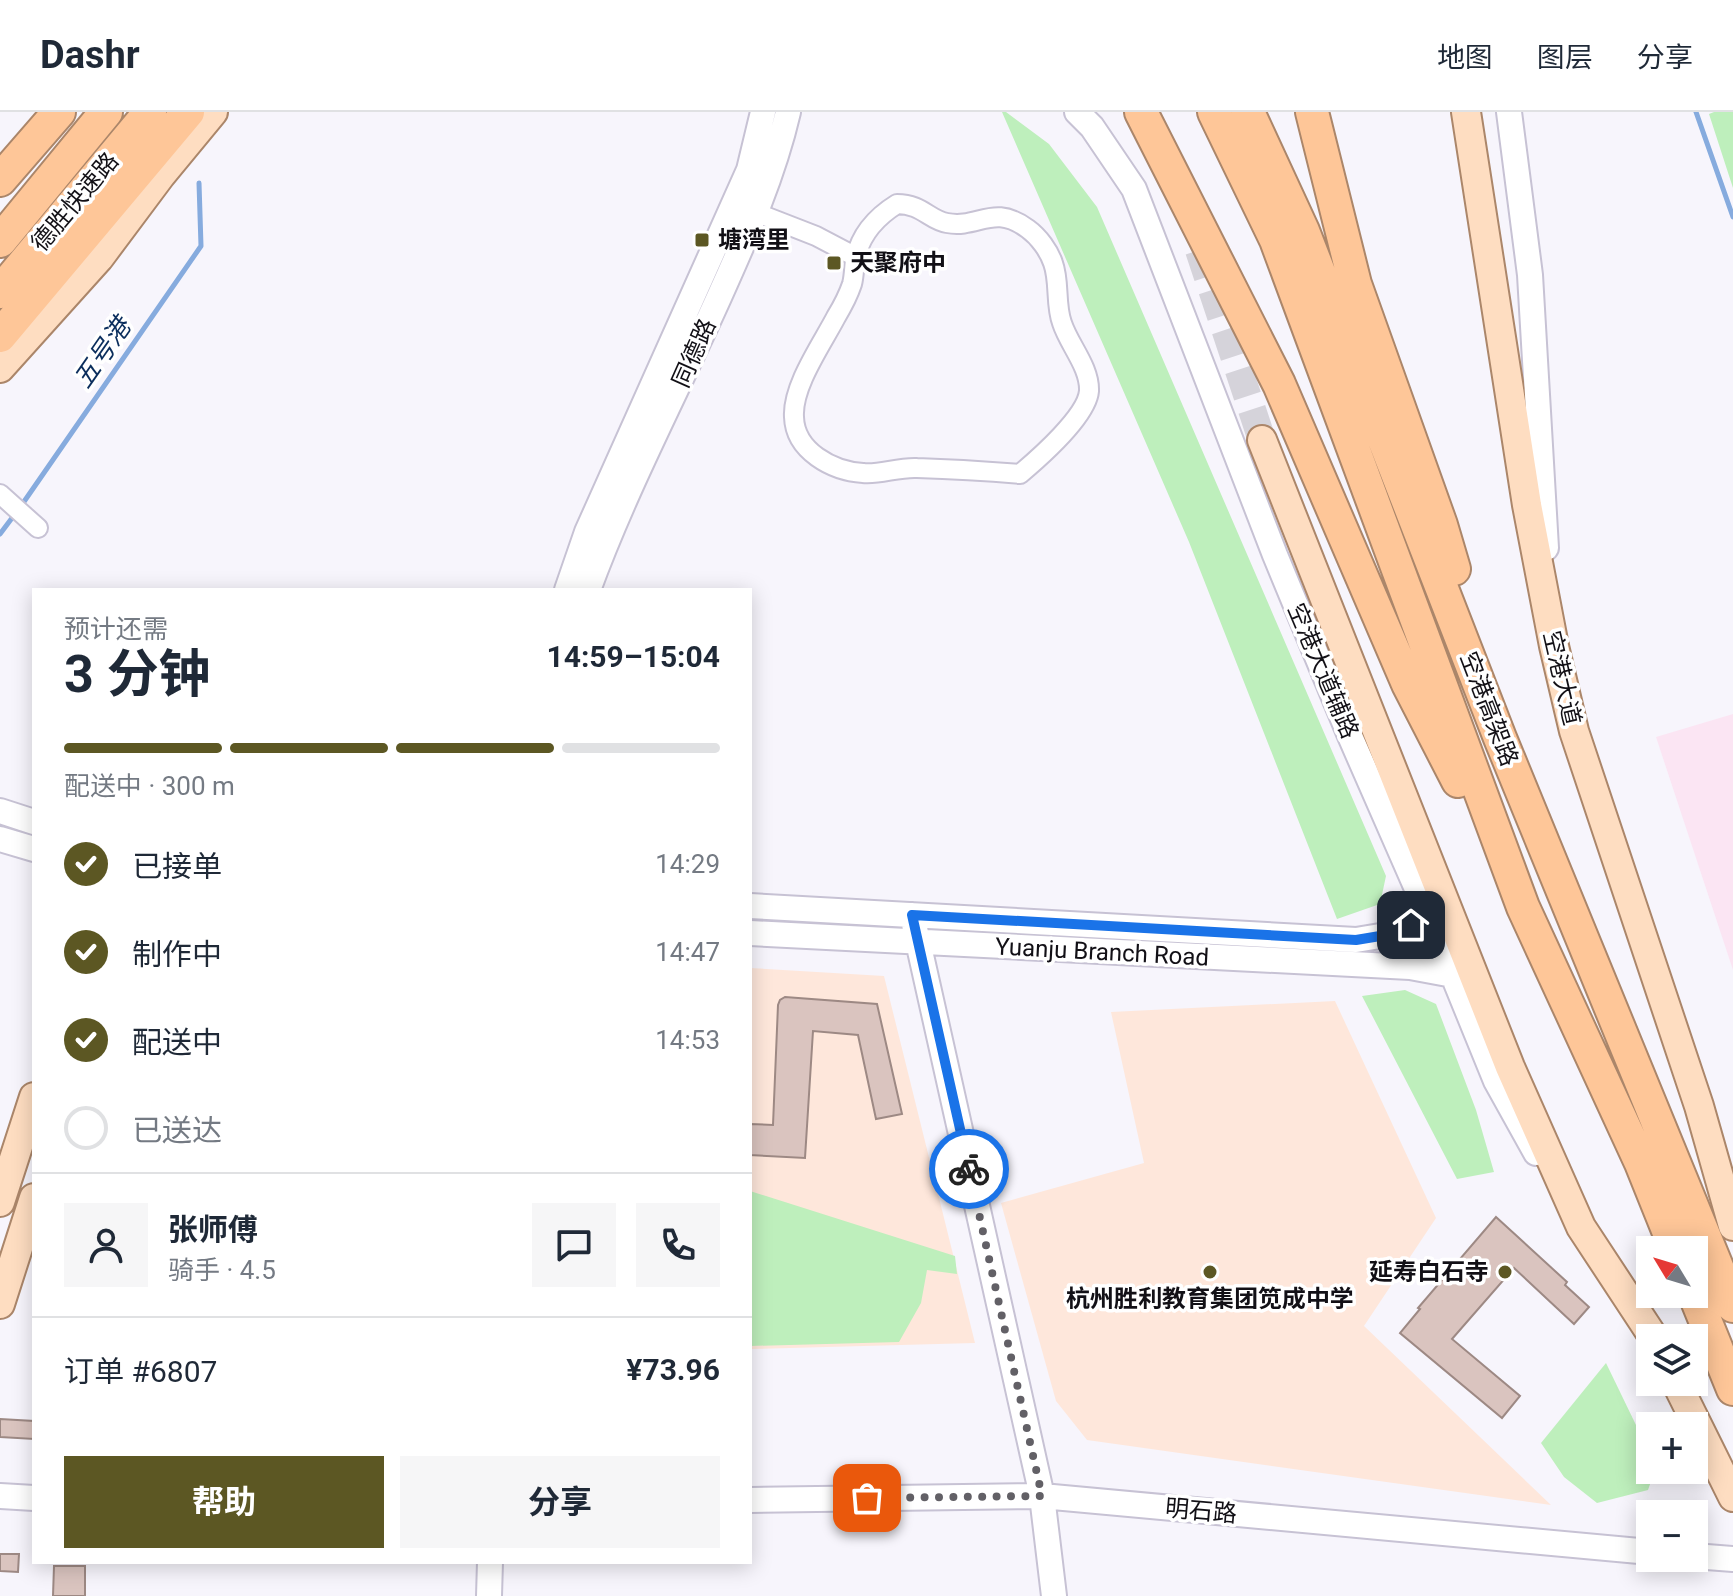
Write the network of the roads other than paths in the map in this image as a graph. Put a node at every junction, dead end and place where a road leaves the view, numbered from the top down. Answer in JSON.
{"nodes":[{"id":1,"x":59,"y":112,"type":"edge"},
{"id":2,"x":106,"y":112,"type":"edge"},
{"id":3,"x":150,"y":112,"type":"edge"},
{"id":4,"x":188,"y":112,"type":"edge"},
{"id":5,"x":213,"y":112,"type":"edge"},
{"id":6,"x":763,"y":112,"type":"edge"},
{"id":7,"x":788,"y":112,"type":"edge"},
{"id":8,"x":1077,"y":112,"type":"edge"},
{"id":9,"x":1141,"y":112,"type":"edge"},
{"id":10,"x":1214,"y":112,"type":"edge"},
{"id":11,"x":1248,"y":112,"type":"edge"},
{"id":12,"x":1312,"y":112,"type":"edge"},
{"id":13,"x":1466,"y":112,"type":"edge"},
{"id":14,"x":1509,"y":112,"type":"edge"},
{"id":15,"x":0,"y":180,"type":"edge"},
{"id":16,"x":757,"y":213,"type":"junction"},
{"id":17,"x":0,"y":241,"type":"edge"},
{"id":18,"x":856,"y":257,"type":"junction"},
{"id":19,"x":0,"y":292,"type":"edge"},
{"id":20,"x":0,"y":336,"type":"edge"},
{"id":21,"x":0,"y":368,"type":"edge"},
{"id":22,"x":1262,"y":440,"type":"tunnel mouth"},
{"id":23,"x":5,"y":498,"type":"edge"},
{"id":24,"x":32,"y":523,"type":"dead end"},
{"id":25,"x":568,"y":588,"type":"edge"},
{"id":26,"x":589,"y":588,"type":"edge"},
{"id":27,"x":1554,"y":646,"type":"junction"},
{"id":28,"x":1500,"y":738,"type":"junction"},
{"id":29,"x":0,"y":811,"type":"edge"},
{"id":30,"x":32,"y":821,"type":"edge"},
{"id":31,"x":0,"y":839,"type":"edge"},
{"id":32,"x":32,"y":848,"type":"edge"},
{"id":33,"x":752,"y":906,"type":"edge"},
{"id":34,"x":1523,"y":907,"type":"junction"},
{"id":35,"x":1428,"y":914,"type":"junction"},
{"id":36,"x":912,"y":915,"type":"junction"},
{"id":37,"x":752,"y":933,"type":"edge"},
{"id":38,"x":919,"y":943,"type":"junction"},
{"id":39,"x":1453,"y":975,"type":"junction"},
{"id":40,"x":32,"y":1103,"type":"edge"},
{"id":41,"x":1656,"y":1158,"type":"junction"},
{"id":42,"x":0,"y":1202,"type":"edge"},
{"id":43,"x":32,"y":1204,"type":"edge"},
{"id":44,"x":1733,"y":1226,"type":"edge"},
{"id":45,"x":1581,"y":1227,"type":"junction"},
{"id":46,"x":1673,"y":1236,"type":"edge"},
{"id":47,"x":0,"y":1304,"type":"edge"},
{"id":48,"x":1733,"y":1306,"type":"edge"},
{"id":49,"x":1700,"y":1308,"type":"edge"},
{"id":50,"x":1645,"y":1324,"type":"edge"},
{"id":51,"x":1733,"y":1389,"type":"edge"},
{"id":52,"x":1683,"y":1396,"type":"edge"},
{"id":53,"x":0,"y":1496,"type":"edge"},
{"id":54,"x":1042,"y":1496,"type":"junction"},
{"id":55,"x":1733,"y":1497,"type":"edge"},
{"id":56,"x":32,"y":1498,"type":"edge"},
{"id":57,"x":752,"y":1500,"type":"edge"},
{"id":58,"x":1636,"y":1551,"type":"edge"},
{"id":59,"x":1708,"y":1557,"type":"edge"},
{"id":60,"x":1733,"y":1559,"type":"edge"},
{"id":61,"x":490,"y":1564,"type":"edge"},
{"id":62,"x":489,"y":1596,"type":"edge"},
{"id":63,"x":1054,"y":1596,"type":"edge"}],
"edges":[{"from":1,"to":15,"type":"highway"},
{"from":2,"to":17,"type":"highway","name":"德胜快速路"},
{"from":3,"to":19,"type":"highway","name":"德胜快速路"},
{"from":4,"to":20,"type":"highway"},
{"from":5,"to":21,"type":"main road"},
{"from":6,"to":25,"type":"street","name":"同德路"},
{"from":7,"to":16,"type":"street","name":"同德路"},
{"from":8,"to":35,"type":"street","name":"空港大道辅路"},
{"from":9,"to":34,"type":"highway"},
{"from":10,"to":34,"type":"highway","name":"空港高架路"},
{"from":11,"to":28,"type":"highway","name":"空港高架路"},
{"from":12,"to":28,"type":"highway"},
{"from":13,"to":27,"type":"main road","name":"空港大道"},
{"from":14,"to":27,"type":"street"},
{"from":16,"to":18,"type":"street"},
{"from":16,"to":26,"type":"street","name":"同德路"},
{"from":18,"to":18,"type":"street"},
{"from":22,"to":45,"type":"main road"},
{"from":23,"to":24,"type":"street"},
{"from":27,"to":44,"type":"main road","name":"空港大道"},
{"from":28,"to":41,"type":"highway","name":"空港高架路"},
{"from":29,"to":30,"type":"street"},
{"from":31,"to":32,"type":"street"},
{"from":33,"to":36,"type":"street","name":"Yuanju Branch Road"},
{"from":34,"to":41,"type":"highway","name":"空港高架路"},
{"from":35,"to":36,"type":"street","name":"Yuanju Branch Road"},
{"from":35,"to":39,"type":"street","name":"空港大道辅路"},
{"from":36,"to":38,"type":"street"},
{"from":37,"to":38,"type":"street","name":"Yuanju Branch Road"},
{"from":38,"to":39,"type":"street","name":"Yuanju Branch Road"},
{"from":38,"to":54,"type":"street"},
{"from":39,"to":45,"type":"street","name":"空港大道辅路"},
{"from":40,"to":42,"type":"main road"},
{"from":41,"to":46,"type":"highway","name":"空港高架路"},
{"from":41,"to":48,"type":"highway","name":"空港高架路"},
{"from":43,"to":47,"type":"main road"},
{"from":45,"to":50,"type":"main road"},
{"from":49,"to":51,"type":"highway"},
{"from":52,"to":55,"type":"main road"},
{"from":53,"to":56,"type":"street"},
{"from":54,"to":57,"type":"street","name":"明石路"},
{"from":54,"to":58,"type":"street","name":"明石路"},
{"from":54,"to":63,"type":"street"},
{"from":59,"to":60,"type":"street"},
{"from":61,"to":62,"type":"street"}]}
